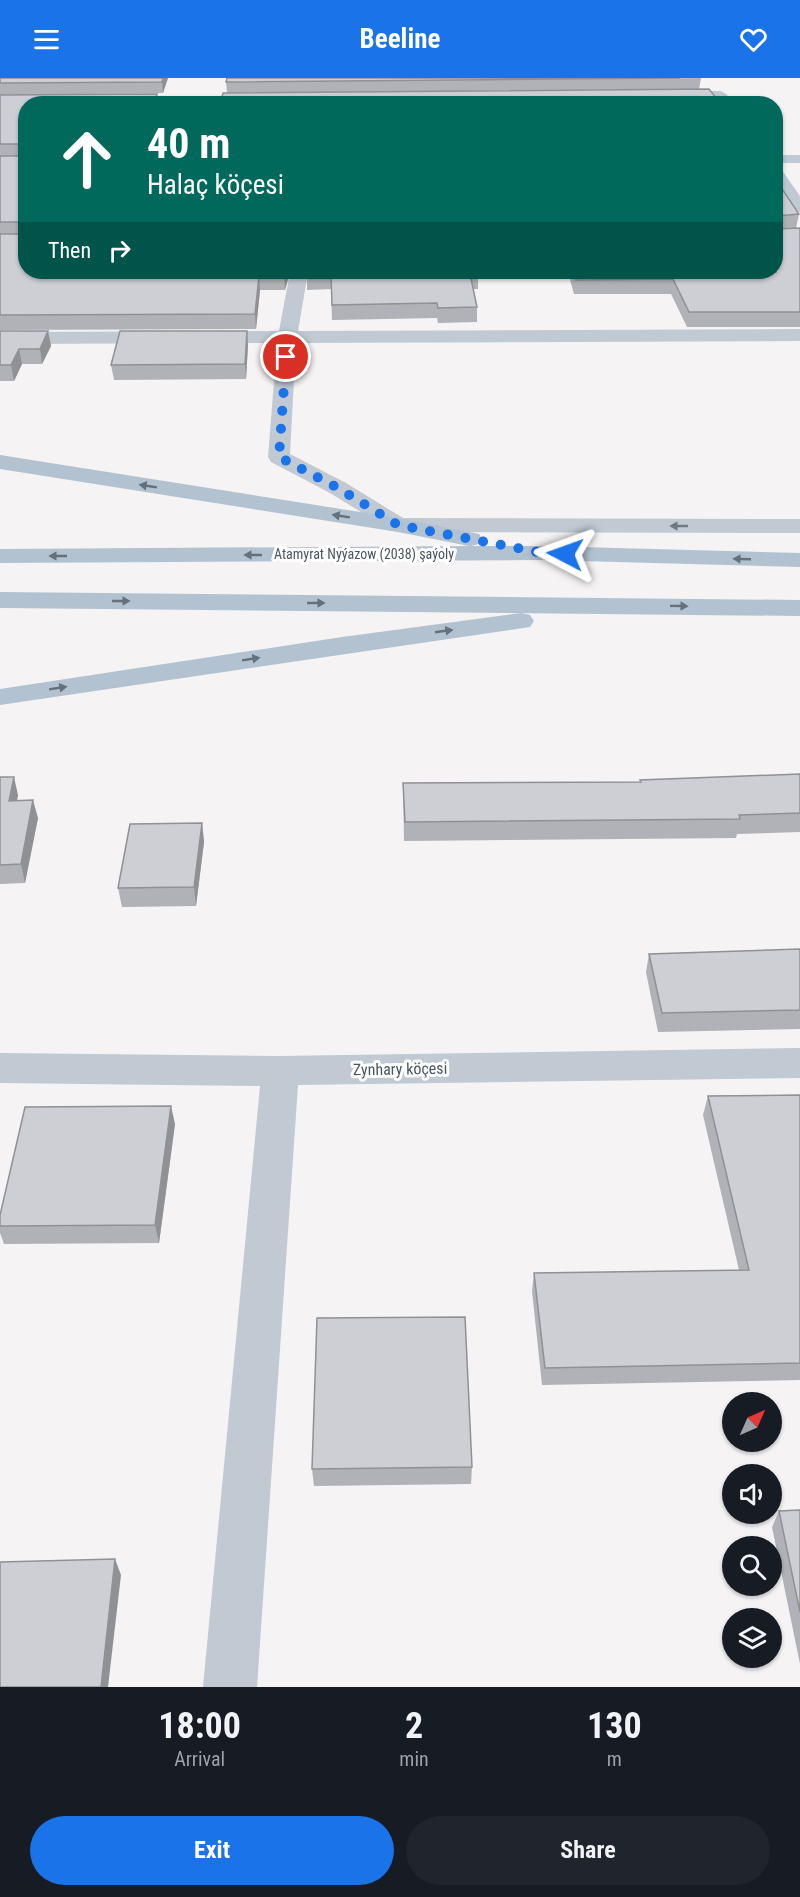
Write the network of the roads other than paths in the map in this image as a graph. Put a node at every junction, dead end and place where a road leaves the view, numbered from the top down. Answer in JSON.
{"nodes":[{"id":1,"x":710,"y":78,"type":"edge"},
{"id":2,"x":662,"y":95,"type":"edge"},
{"id":3,"x":678,"y":96,"type":"edge"},
{"id":4,"x":722,"y":96,"type":"edge"},
{"id":5,"x":783,"y":159,"type":"edge"},
{"id":6,"x":800,"y":159,"type":"edge"},
{"id":7,"x":783,"y":182,"type":"edge"},
{"id":8,"x":800,"y":207,"type":"edge"},
{"id":9,"x":297,"y":279,"type":"edge"},
{"id":10,"x":800,"y":335,"type":"edge"},
{"id":11,"x":287,"y":337,"type":"junction"},
{"id":12,"x":0,"y":338,"type":"edge"},
{"id":13,"x":0,"y":462,"type":"edge"},
{"id":14,"x":398,"y":525,"type":"junction"},
{"id":15,"x":800,"y":526,"type":"edge"},
{"id":16,"x":543,"y":553,"type":"junction"},
{"id":17,"x":0,"y":556,"type":"edge"},
{"id":18,"x":800,"y":560,"type":"edge"},
{"id":19,"x":0,"y":600,"type":"edge"},
{"id":20,"x":641,"y":605,"type":"junction"},
{"id":21,"x":800,"y":608,"type":"edge"},
{"id":22,"x":0,"y":696,"type":"edge"},
{"id":23,"x":800,"y":1063,"type":"edge"},
{"id":24,"x":0,"y":1068,"type":"edge"},
{"id":25,"x":280,"y":1071,"type":"junction"},
{"id":26,"x":230,"y":1687,"type":"edge"}],
"edges":[{"from":1,"to":4,"type":"street"},
{"from":2,"to":3,"type":"street"},
{"from":5,"to":6,"type":"street"},
{"from":7,"to":8,"type":"street"},
{"from":9,"to":11,"type":"street"},
{"from":10,"to":11,"type":"street"},
{"from":11,"to":12,"type":"street"},
{"from":11,"to":14,"type":"street"},
{"from":14,"to":13,"type":"main road","one_way":true},
{"from":15,"to":14,"type":"street","one_way":true},
{"from":14,"to":16,"type":"main road"},
{"from":16,"to":17,"type":"main road","name":"Atamyrat Nyýazow (2038) şaýoly","one_way":true},
{"from":18,"to":16,"type":"main road","name":"Atamyrat Nyýazow (2038) şaýoly","one_way":true},
{"from":19,"to":20,"type":"main road","one_way":true},
{"from":20,"to":21,"type":"main road","one_way":true},
{"from":22,"to":20,"type":"main road","one_way":true},
{"from":23,"to":25,"type":"street","name":"Zynhary köçesi"},
{"from":24,"to":25,"type":"street","name":"Zynhary köçesi"},
{"from":25,"to":26,"type":"street"}]}
